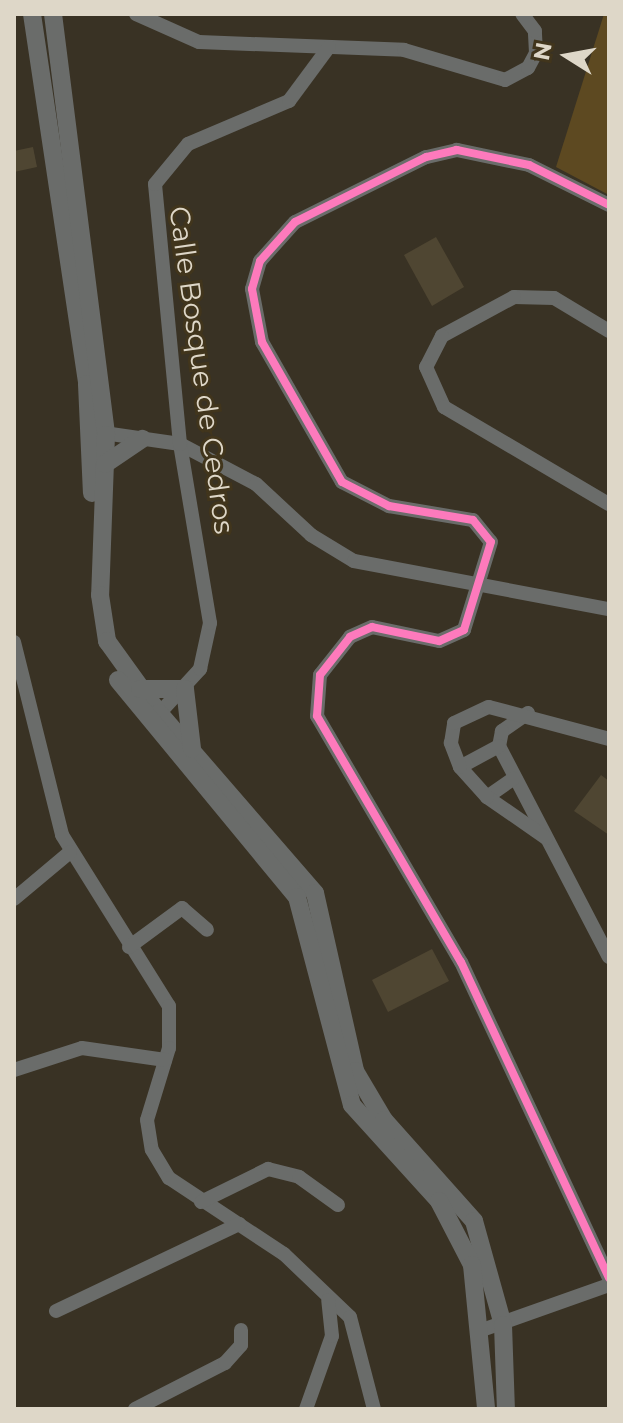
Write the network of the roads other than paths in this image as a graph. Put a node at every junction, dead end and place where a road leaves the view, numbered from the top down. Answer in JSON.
{"nodes":[{"id":1,"x":32,"y":14,"type":"edge"},
{"id":2,"x":53,"y":14,"type":"edge"},
{"id":3,"x":136,"y":14,"type":"edge"},
{"id":4,"x":522,"y":14,"type":"edge"},
{"id":5,"x":329,"y":47,"type":"junction"},
{"id":6,"x":609,"y":205,"type":"edge"},
{"id":7,"x":609,"y":331,"type":"edge"},
{"id":8,"x":100,"y":433,"type":"junction"},
{"id":9,"x":142,"y":439,"type":"junction"},
{"id":10,"x":180,"y":444,"type":"junction"},
{"id":11,"x":105,"y":464,"type":"junction"},
{"id":12,"x":609,"y":504,"type":"edge"},
{"id":13,"x":481,"y":588,"type":"junction"},
{"id":14,"x":609,"y":609,"type":"edge"},
{"id":15,"x":14,"y":642,"type":"edge"},
{"id":16,"x":140,"y":689,"type":"junction"},
{"id":17,"x":185,"y":689,"type":"junction"},
{"id":18,"x":528,"y":713,"type":"junction"},
{"id":19,"x":154,"y":719,"type":"junction"},
{"id":20,"x":609,"y":739,"type":"edge"},
{"id":21,"x":499,"y":746,"type":"junction"},
{"id":22,"x":193,"y":752,"type":"junction"},
{"id":23,"x":460,"y":767,"type":"junction"},
{"id":24,"x":513,"y":779,"type":"junction"},
{"id":25,"x":487,"y":797,"type":"junction"},
{"id":26,"x":546,"y":838,"type":"junction"},
{"id":27,"x":70,"y":852,"type":"junction"},
{"id":28,"x":14,"y":899,"type":"edge"},
{"id":29,"x":207,"y":930,"type":"dead end"},
{"id":30,"x":129,"y":947,"type":"junction"},
{"id":31,"x":609,"y":957,"type":"edge"},
{"id":32,"x":165,"y":1060,"type":"junction"},
{"id":33,"x":14,"y":1070,"type":"edge"},
{"id":34,"x":201,"y":1202,"type":"junction"},
{"id":35,"x":338,"y":1205,"type":"dead end"},
{"id":36,"x":239,"y":1224,"type":"junction"},
{"id":37,"x":609,"y":1278,"type":"edge"},
{"id":38,"x":609,"y":1285,"type":"edge"},
{"id":39,"x":328,"y":1300,"type":"junction"},
{"id":40,"x":56,"y":1311,"type":"dead end"},
{"id":41,"x":503,"y":1325,"type":"junction"},
{"id":42,"x":241,"y":1330,"type":"dead end"},
{"id":43,"x":482,"y":1330,"type":"junction"},
{"id":44,"x":135,"y":1409,"type":"edge"},
{"id":45,"x":306,"y":1409,"type":"edge"},
{"id":46,"x":374,"y":1409,"type":"edge"},
{"id":47,"x":486,"y":1409,"type":"edge"},
{"id":48,"x":506,"y":1409,"type":"edge"}],
"edges":[{"from":1,"to":8,"type":"street"},
{"from":2,"to":8,"type":"street"},
{"from":3,"to":5,"type":"street"},
{"from":4,"to":5,"type":"street"},
{"from":5,"to":10,"type":"street","name":"Calle Bosque de Cedros"},
{"from":6,"to":13,"type":"street"},
{"from":7,"to":12,"type":"street"},
{"from":8,"to":9,"type":"street"},
{"from":8,"to":11,"type":"street"},
{"from":8,"to":19,"type":"street"},
{"from":9,"to":10,"type":"street"},
{"from":9,"to":11,"type":"street"},
{"from":10,"to":13,"type":"street"},
{"from":10,"to":17,"type":"street","name":"Calle Bosque de Cedros"},
{"from":11,"to":16,"type":"street"},
{"from":13,"to":14,"type":"street"},
{"from":13,"to":37,"type":"street"},
{"from":15,"to":27,"type":"street"},
{"from":16,"to":17,"type":"street"},
{"from":16,"to":19,"type":"street"},
{"from":17,"to":19,"type":"street","name":"Calle Bosque de Cedros"},
{"from":17,"to":22,"type":"street"},
{"from":18,"to":20,"type":"street"},
{"from":18,"to":21,"type":"street"},
{"from":18,"to":23,"type":"street"},
{"from":19,"to":22,"type":"street"},
{"from":19,"to":43,"type":"street"},
{"from":21,"to":23,"type":"street"},
{"from":21,"to":24,"type":"street"},
{"from":22,"to":41,"type":"street"},
{"from":23,"to":25,"type":"street"},
{"from":24,"to":25,"type":"street"},
{"from":24,"to":26,"type":"street"},
{"from":25,"to":26,"type":"street"},
{"from":26,"to":31,"type":"street"},
{"from":27,"to":28,"type":"street"},
{"from":27,"to":30,"type":"street"},
{"from":29,"to":30,"type":"street"},
{"from":30,"to":32,"type":"street"},
{"from":32,"to":33,"type":"street"},
{"from":32,"to":34,"type":"street"},
{"from":34,"to":35,"type":"street"},
{"from":34,"to":36,"type":"street"},
{"from":36,"to":39,"type":"street"},
{"from":36,"to":40,"type":"street"},
{"from":38,"to":41,"type":"street"},
{"from":39,"to":45,"type":"street"},
{"from":39,"to":46,"type":"street"},
{"from":41,"to":43,"type":"street"},
{"from":41,"to":48,"type":"street"},
{"from":42,"to":44,"type":"street"},
{"from":43,"to":47,"type":"street"}]}
